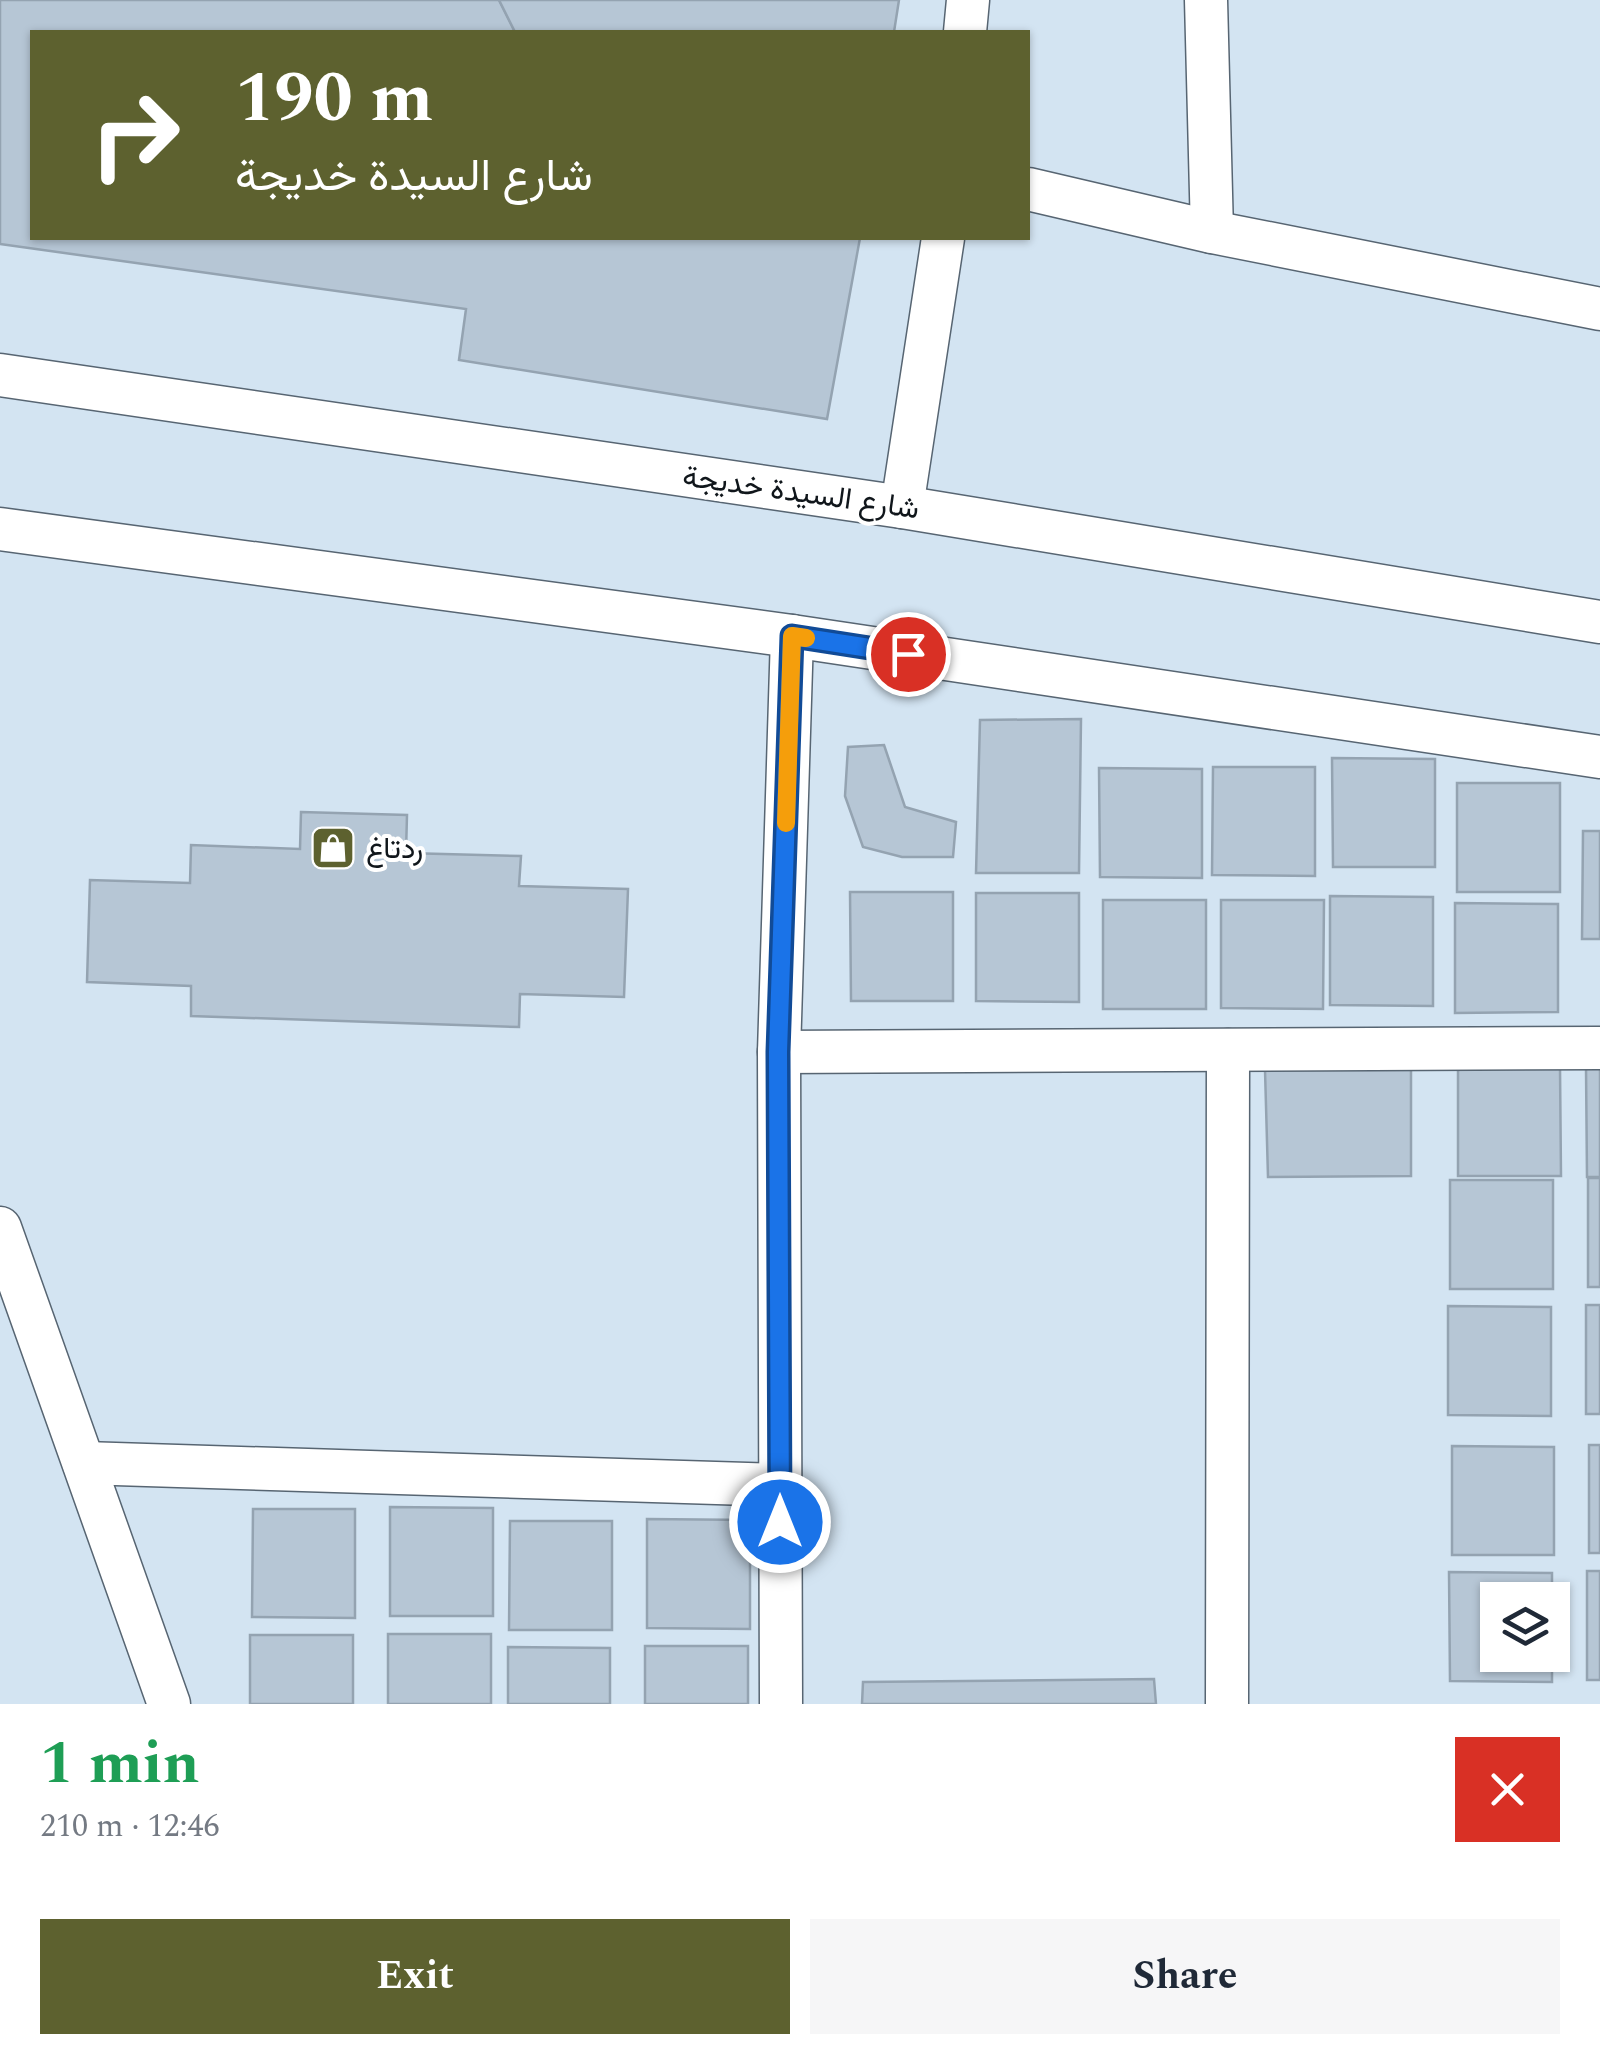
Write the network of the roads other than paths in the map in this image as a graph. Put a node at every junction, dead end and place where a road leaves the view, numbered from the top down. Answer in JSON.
{"nodes":[{"id":1,"x":968,"y":0,"type":"edge"},
{"id":2,"x":1206,"y":0,"type":"edge"},
{"id":3,"x":966,"y":30,"type":"edge"},
{"id":4,"x":1030,"y":189,"type":"edge"},
{"id":5,"x":1212,"y":232,"type":"junction"},
{"id":6,"x":943,"y":240,"type":"edge"},
{"id":7,"x":1600,"y":309,"type":"edge"},
{"id":8,"x":0,"y":374,"type":"edge"},
{"id":9,"x":902,"y":507,"type":"junction"},
{"id":10,"x":0,"y":529,"type":"edge"},
{"id":11,"x":1600,"y":622,"type":"edge"},
{"id":12,"x":792,"y":636,"type":"junction"},
{"id":13,"x":1600,"y":757,"type":"edge"},
{"id":14,"x":1600,"y":1048,"type":"edge"},
{"id":15,"x":1228,"y":1050,"type":"junction"},
{"id":16,"x":778,"y":1052,"type":"junction"},
{"id":17,"x":0,"y":1228,"type":"edge"},
{"id":18,"x":84,"y":1463,"type":"junction"},
{"id":19,"x":780,"y":1486,"type":"junction"},
{"id":20,"x":169,"y":1704,"type":"edge"},
{"id":21,"x":781,"y":1704,"type":"edge"},
{"id":22,"x":1228,"y":1704,"type":"edge"}],
"edges":[{"from":1,"to":3,"type":"street"},
{"from":2,"to":5,"type":"street"},
{"from":4,"to":5,"type":"street"},
{"from":5,"to":7,"type":"street"},
{"from":6,"to":9,"type":"street"},
{"from":8,"to":9,"type":"street","name":"شارع السيدة خديجة"},
{"from":9,"to":11,"type":"street","name":"شارع السيدة خديجة"},
{"from":10,"to":12,"type":"street"},
{"from":12,"to":13,"type":"street"},
{"from":12,"to":16,"type":"street"},
{"from":14,"to":15,"type":"street"},
{"from":15,"to":16,"type":"street"},
{"from":15,"to":22,"type":"street"},
{"from":16,"to":19,"type":"street"},
{"from":17,"to":18,"type":"street"},
{"from":18,"to":19,"type":"street"},
{"from":18,"to":20,"type":"street"},
{"from":19,"to":21,"type":"street"}]}
